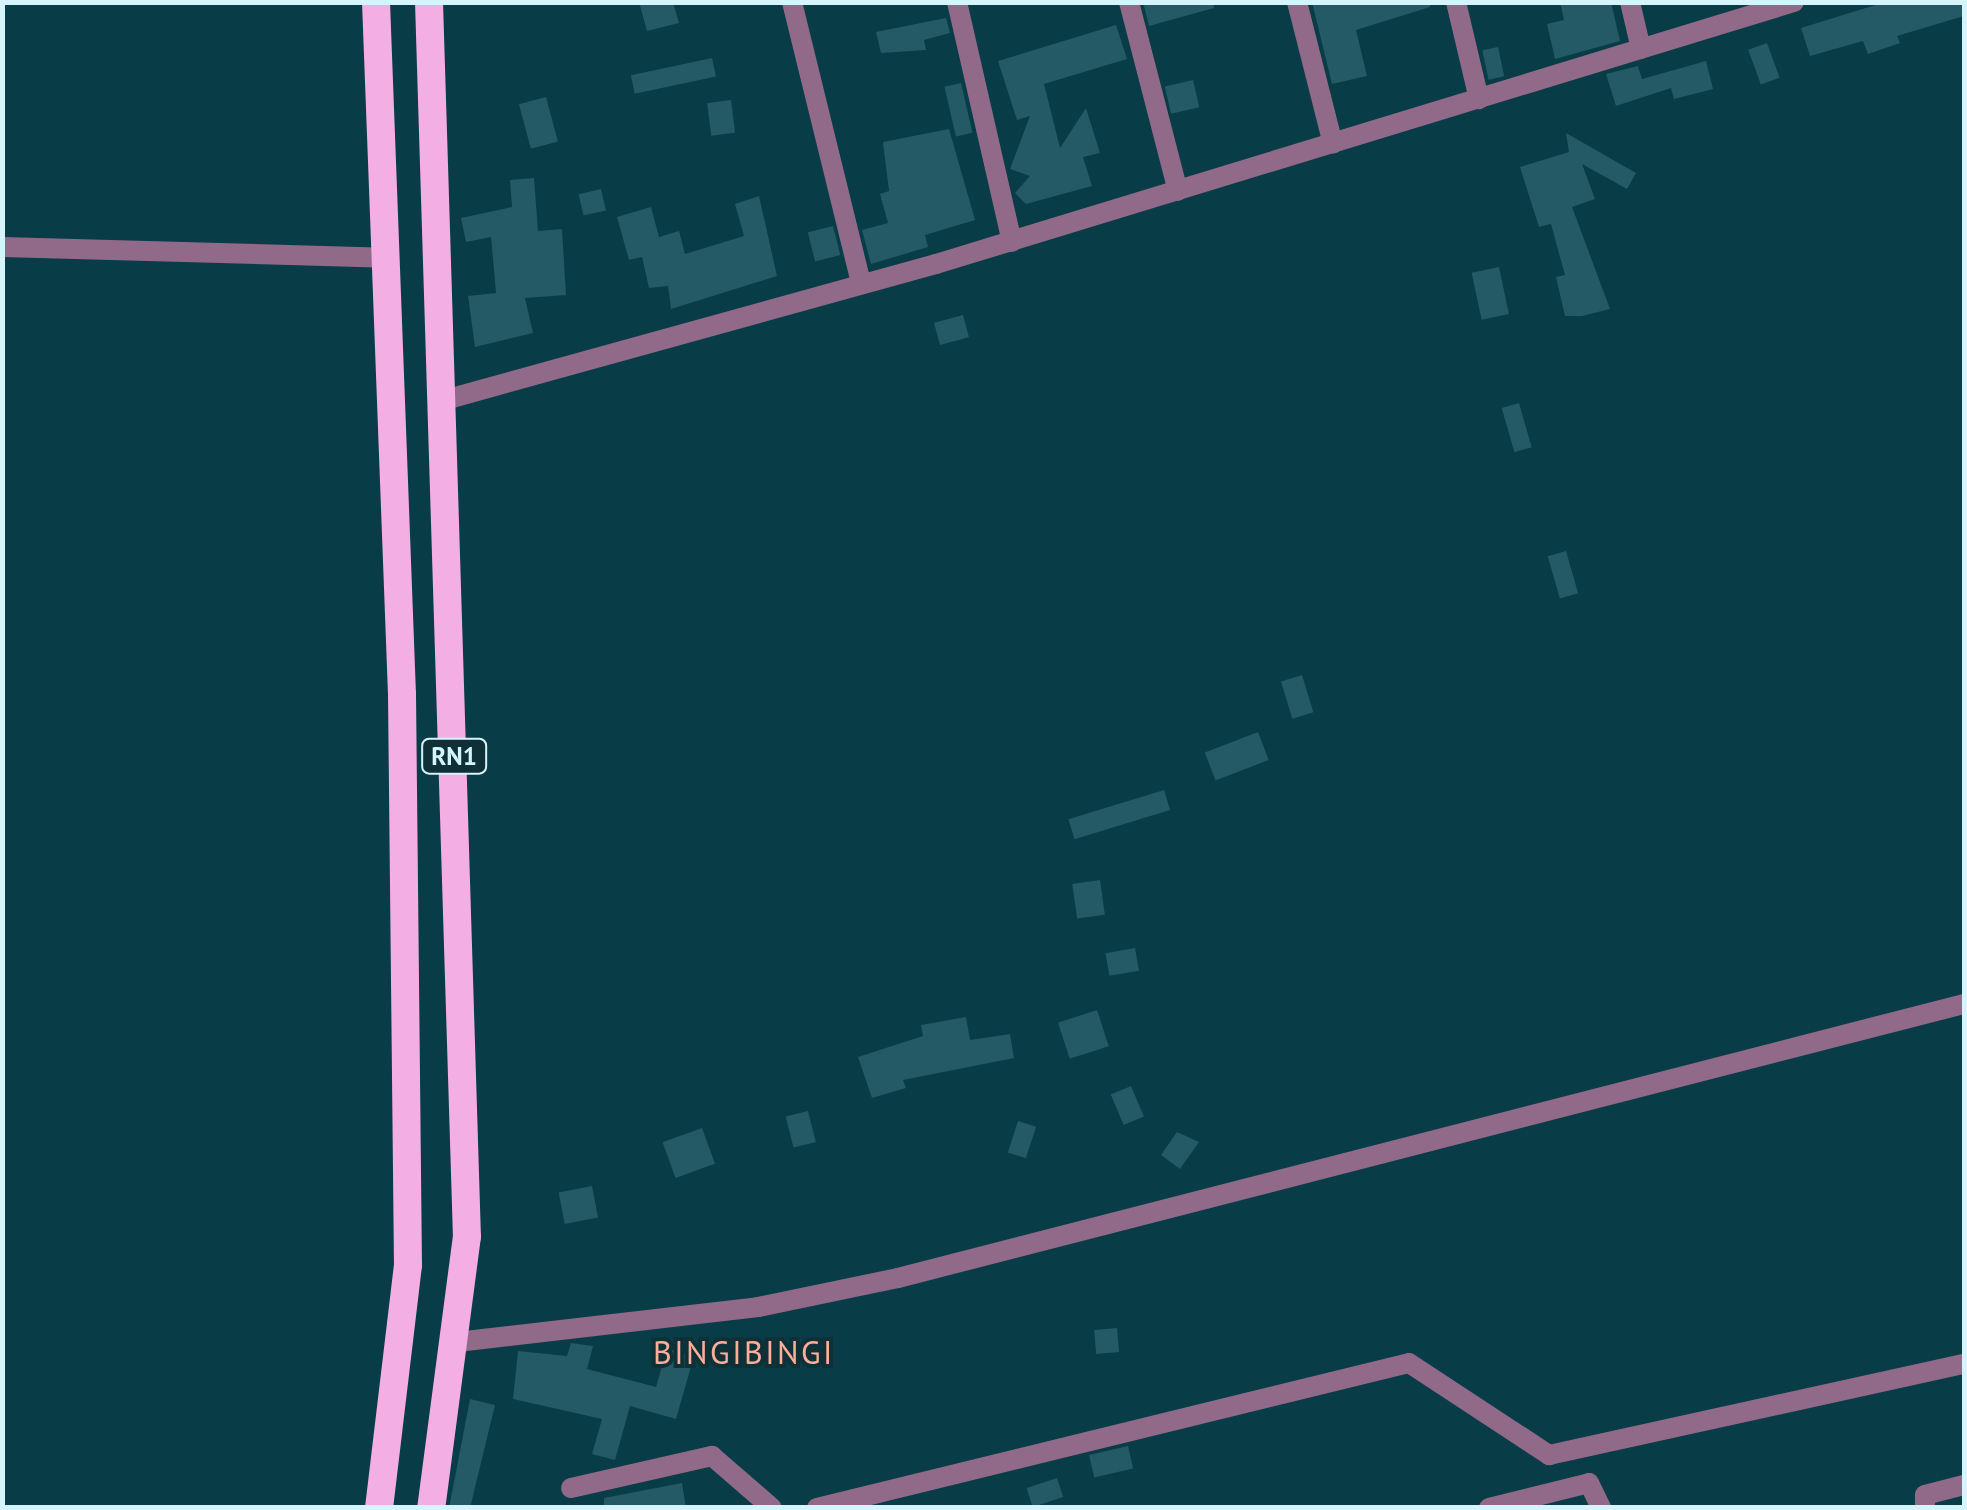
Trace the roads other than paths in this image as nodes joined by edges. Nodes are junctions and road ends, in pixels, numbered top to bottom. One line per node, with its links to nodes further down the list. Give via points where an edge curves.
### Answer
1 (376, 2): 16 (highway, RN1)
2 (428, 2): 18 (highway, RN1)
3 (792, 2): 17 (street)
4 (957, 2): 14 (street)
5 (1130, 2): 13 (street)
6 (1297, 2): 12 (street)
7 (1456, 2): 11 (street)
8 (1630, 2): 10 (street)
9 (1794, 2): 10 (street)
10 (1642, 49): 11 (street)
11 (1479, 100): 12 (street)
12 (1333, 144): 13 (street)
13 (1178, 192): 14 (street)
14 (1012, 242): 17 (street)
15 (2, 247): 16 (street)
16 (385, 258): 24 (highway, RN1, via 402,694 408,1265)
17 (861, 282): 18 (street)
18 (441, 401): 20 (highway, RN1, via 466,1076 467,1277)
19 (1964, 1004): 20 (street, via 898,1278 758,1307)
20 (457, 1342): 25 (highway, RN1)
21 (1964, 1364): 27 (street, via 1549,1455 1409,1364)
22 (1964, 1485): 30 (street, via 1926,1495)
23 (571, 1488): 26 (street, via 712,1456)
24 (378, 1508)
25 (431, 1508)
26 (772, 1508)
27 (817, 1508)
28 (1489, 1508): 29 (street, via 1589,1483)
29 (1600, 1508)
30 (1925, 1508)

